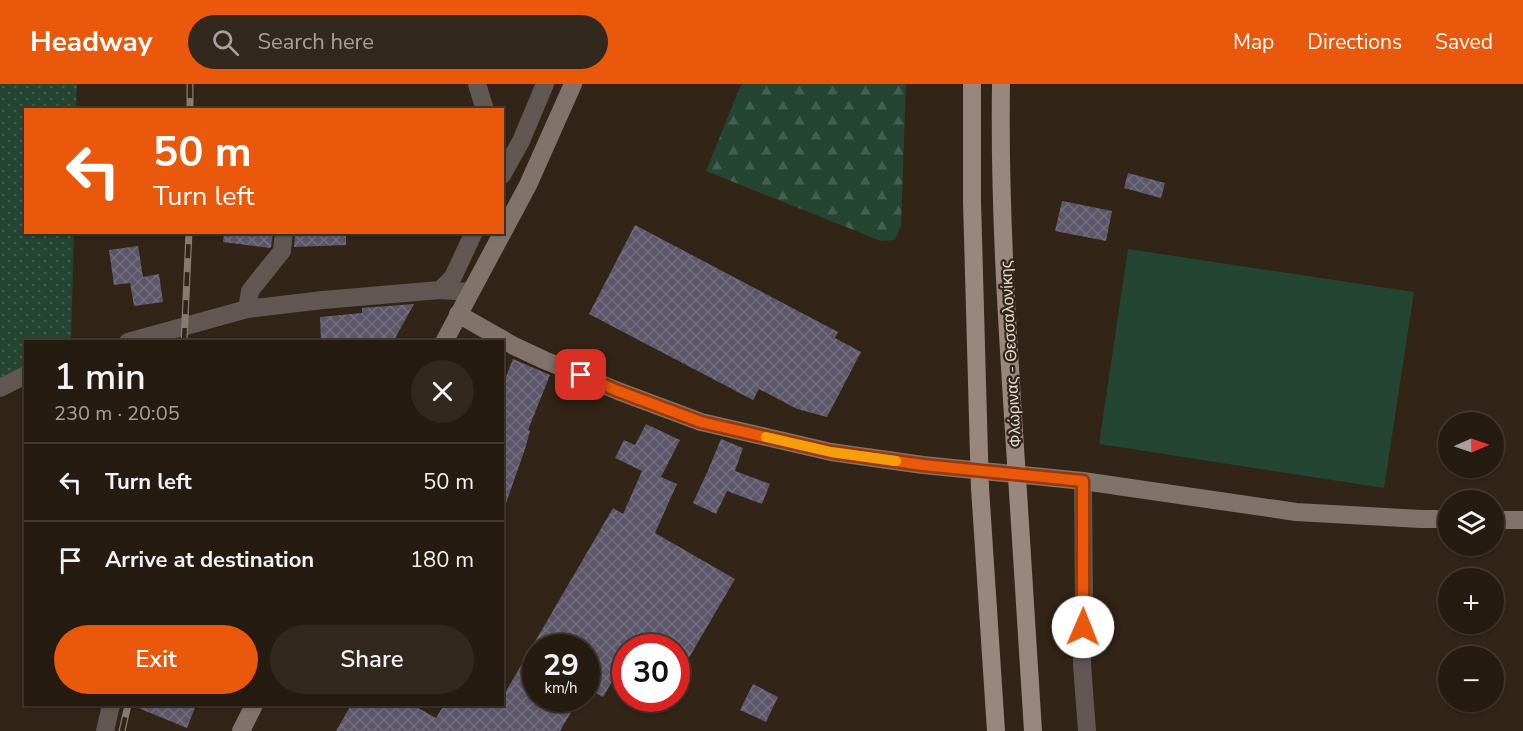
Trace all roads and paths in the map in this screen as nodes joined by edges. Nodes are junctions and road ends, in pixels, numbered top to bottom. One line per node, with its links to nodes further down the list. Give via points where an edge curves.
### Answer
1 (477, 84): 6 (street)
2 (545, 84): 7 (street)
3 (573, 84): 8 (street)
4 (972, 84): 29 (main road, Φλώρινας - Θεσσαλονίκης, bridge, via 980,488)
5 (1001, 84): 30 (main road, Φλώρινας - Θεσσαλονίκης, bridge, via 1004,256)
6 (484, 108)
7 (504, 171)
8 (504, 229)
9 (284, 234): 14 (street, via 282,251 250,291)
10 (473, 234): 12 (street, via 453,277)
11 (501, 234): 13 (street)
12 (440, 290): 13 (street); 14 (street)
13 (470, 292): 15 (street)
14 (247, 309): 16 (street, via 185,325)
15 (459, 314): 18 (street); 21 (street, via 544,360 701,422 831,452)
16 (161, 338): 17 (street)
17 (144, 340)
18 (445, 340)
19 (24, 376): 20 (street)
20 (0, 388)
21 (1083, 481): 22 (street, via 1296,512); 31 (street, via 1082,664)
22 (1438, 519)
23 (1504, 520): 24 (street)
24 (1523, 520)
25 (111, 706): 27 (street)
26 (254, 706): 28 (street)
27 (105, 731)
28 (241, 731)
29 (996, 731)
30 (1033, 731)
31 (1087, 731)

